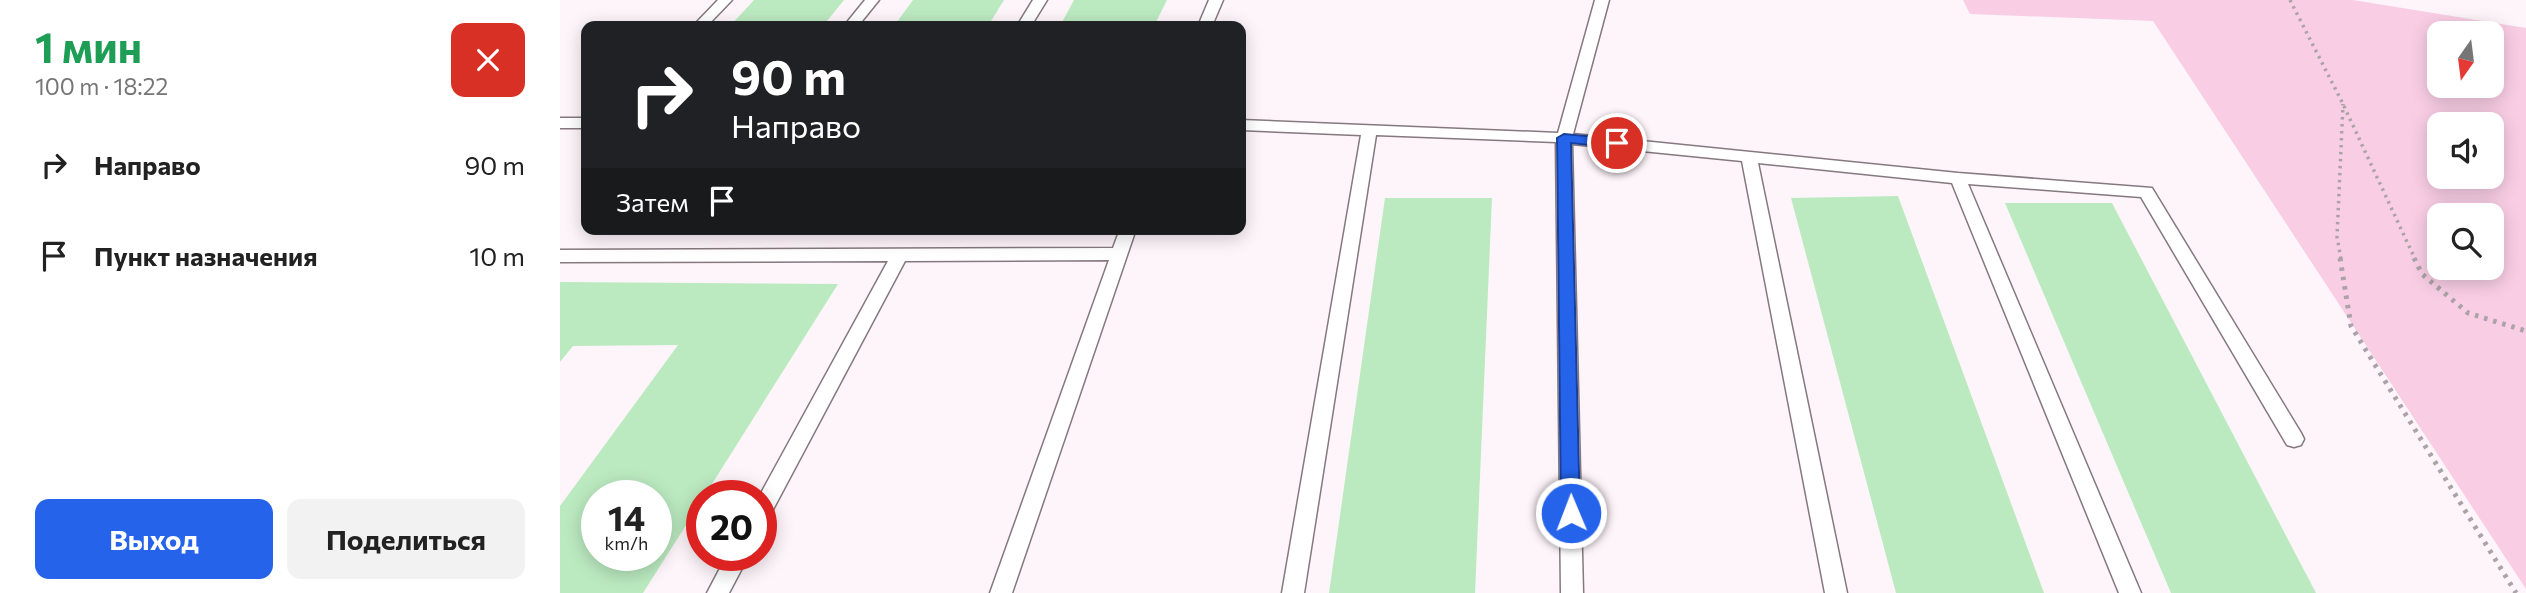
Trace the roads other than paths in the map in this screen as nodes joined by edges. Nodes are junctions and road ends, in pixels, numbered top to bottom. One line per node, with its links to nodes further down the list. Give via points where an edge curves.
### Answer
1 (725, 0): 6 (lane)
2 (872, 0): 7 (lane)
3 (1040, 0): 8 (lane)
4 (1216, 0): 9 (lane)
5 (1602, 0): 14 (lane)
6 (705, 21)
7 (855, 21)
8 (1027, 21)
9 (1207, 21)
10 (560, 123): 11 (lane)
11 (581, 123)
12 (1246, 125): 13 (lane)
13 (1369, 130): 14 (lane); 26 (lane)
14 (1564, 138): 15 (lane); 27 (lane)
15 (1749, 157): 16 (lane); 28 (lane)
16 (1958, 178): 21 (lane, via 2146,192); 29 (lane)
17 (1126, 235): 18 (lane)
18 (1119, 254): 19 (lane); 25 (lane)
19 (900, 255): 20 (lane); 22 (lane)
20 (560, 256)
21 (2294, 439)
22 (777, 483)
23 (730, 571): 24 (lane)
24 (718, 593)
25 (1002, 593)
26 (1293, 593)
27 (1572, 593)
28 (1836, 593)
29 (2130, 593)

